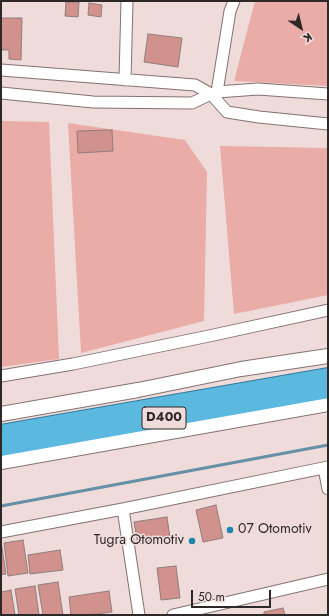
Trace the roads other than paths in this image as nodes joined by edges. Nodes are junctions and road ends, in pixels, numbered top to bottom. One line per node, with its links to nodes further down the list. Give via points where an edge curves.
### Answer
1 (127, 1): 4 (street)
2 (234, 1): 6 (street)
3 (1, 70): 4 (street)
4 (125, 80): 6 (street, via 195,86)
5 (1, 93): 6 (street, via 94,102 177,103 192,103)
6 (214, 93): 7 (street, via 258,89); 8 (street, via 227,112)
7 (328, 94)
8 (328, 124)
9 (328, 310): 11 (street, via 202,338)
10 (328, 356): 15 (street)
11 (1, 376)
12 (328, 377): 16 (highway, D400)
13 (328, 390): 17 (highway, D400)
14 (328, 404): 18 (street)
15 (1, 414)
16 (1, 434)
17 (1, 447)
18 (1, 462)
19 (326, 468): 20 (street); 21 (street)
20 (328, 489)
21 (123, 509): 22 (street); 24 (street)
22 (1, 532)
23 (328, 579): 25 (street)
24 (139, 615)
25 (173, 615)

